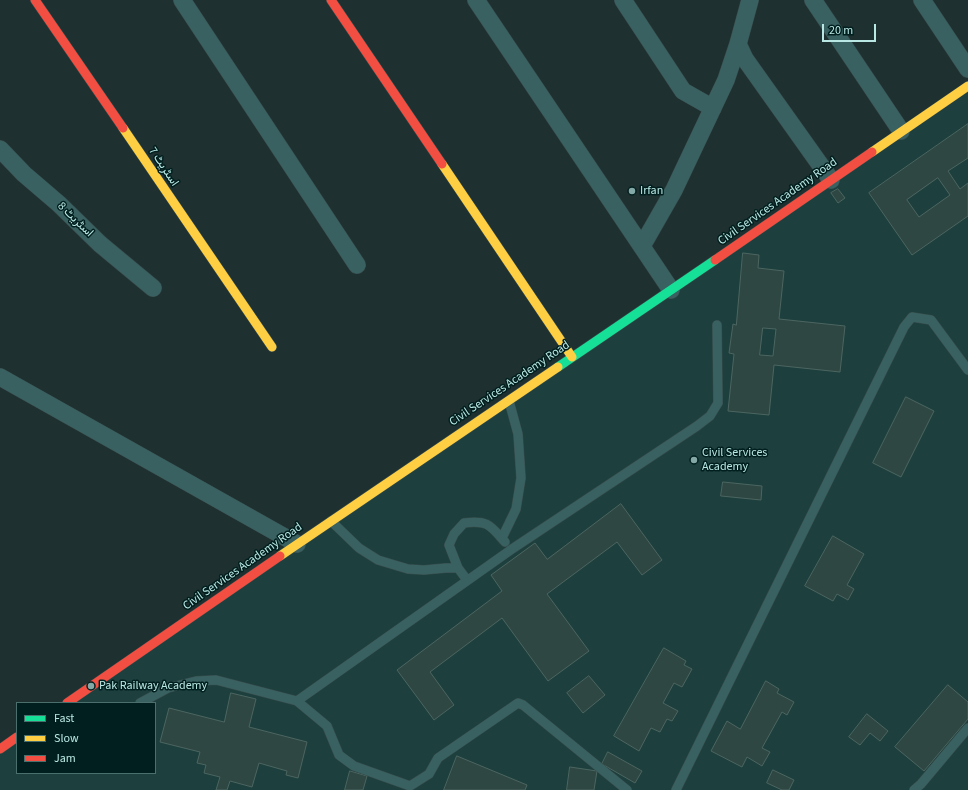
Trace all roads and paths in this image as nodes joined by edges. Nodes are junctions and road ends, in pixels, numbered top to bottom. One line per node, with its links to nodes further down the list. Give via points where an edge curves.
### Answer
1 (35, 0): 21 (street, اسٹریٹ 7)
2 (182, 0): 17 (street)
3 (331, 0): 22 (street)
4 (476, 0): 16 (street)
5 (623, 0): 12 (street, via 683,91)
6 (750, 0): 9 (street)
7 (813, 0): 13 (street)
8 (922, 0): 10 (street)
9 (738, 44): 12 (street); 15 (street, via 745,59)
10 (968, 69)
11 (968, 86): 13 (street, Civil Services Academy Road)
12 (713, 108): 16 (street, via 674,190)
13 (901, 131): 15 (street, Civil Services Academy Road)
14 (0, 149): 18 (street, اسٹریٹ 8, via 100,244)
15 (832, 180): 19 (street, Civil Services Academy Road)
16 (642, 246): 19 (street)
17 (357, 265)
18 (153, 288)
19 (671, 290): 22 (street, Civil Services Academy Road)
20 (716, 325): 29 (lane, via 718,403 710,416)
21 (272, 347)
22 (572, 357): 25 (street, Civil Services Academy Road)
23 (968, 370): 40 (lane, via 931,320 912,317 904,327)
24 (0, 377): 28 (street)
25 (508, 400): 26 (street, Civil Services Academy Road); 27 (lane, via 518,434 521,478 516,509)
26 (331, 521): 28 (street, Civil Services Academy Road); 30 (lane, via 359,548 378,560 408,569)
27 (502, 538): 29 (lane); 30 (lane, via 491,526 479,521 464,523 454,534 449,545)
28 (297, 544): 33 (street, Civil Services Academy Road)
29 (512, 549): 31 (lane)
30 (458, 568): 31 (lane)
31 (467, 580): 32 (lane)
32 (296, 700): 34 (lane, via 216,680 196,681 168,688); 39 (lane, via 327,726 339,755 354,766 410,786 429,774 438,758 518,704 523,705)
33 (68, 702)
34 (142, 702)
35 (968, 728): 38 (lane)
36 (16, 738): 37 (street)
37 (0, 749)
38 (917, 787): 41 (lane)
39 (627, 790)
40 (676, 790)
41 (929, 790)

